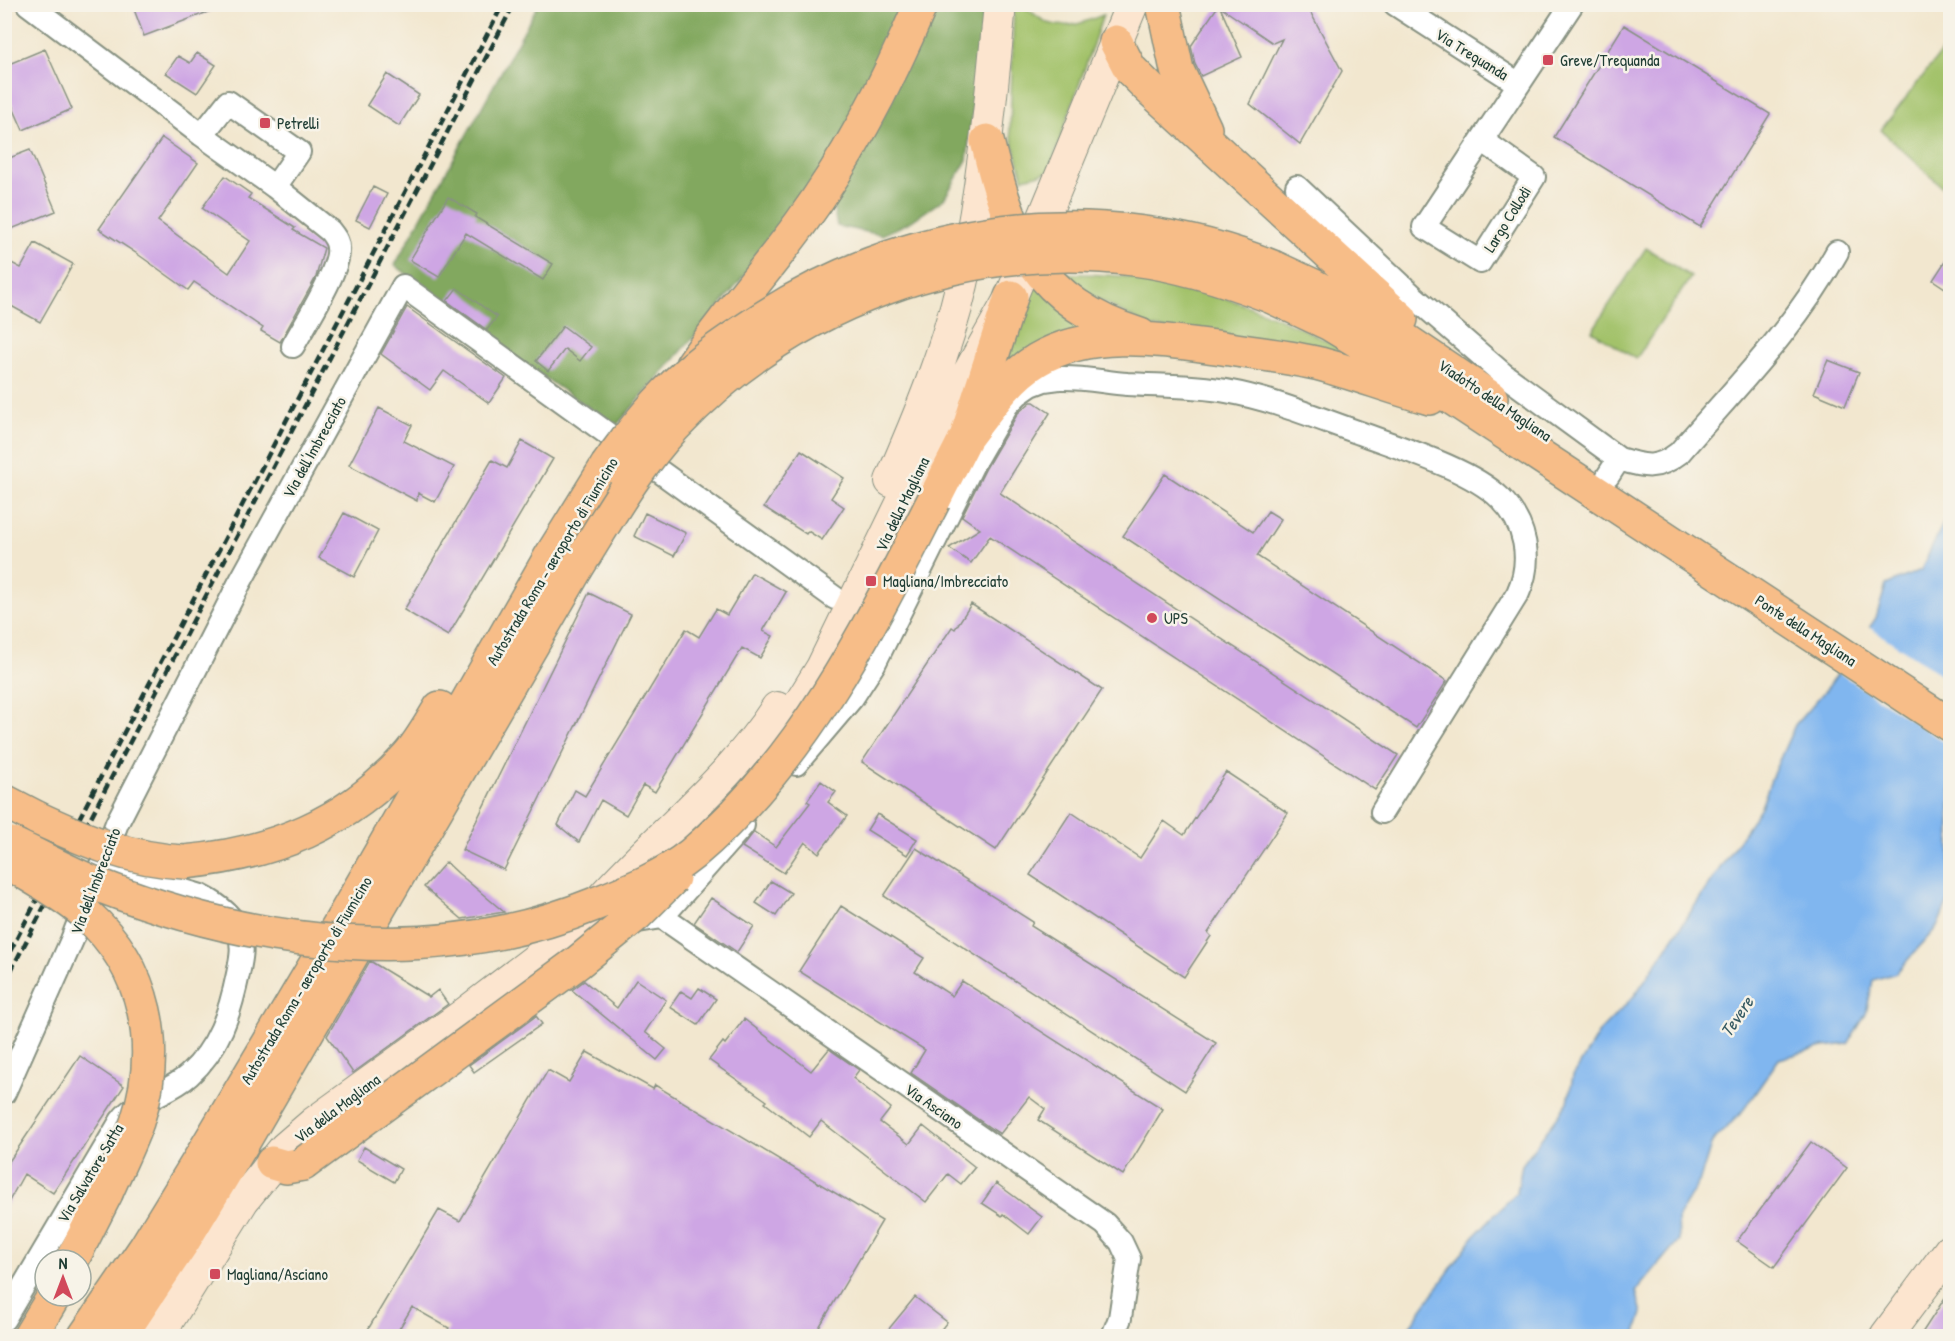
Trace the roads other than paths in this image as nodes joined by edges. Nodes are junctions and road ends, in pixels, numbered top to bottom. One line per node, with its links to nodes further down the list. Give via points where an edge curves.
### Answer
1 (28, 4): 10 (street)
2 (999, 4): 12 (main road, Via della Magliana)
3 (1132, 4): 8 (main road, Via della Magliana)
4 (1163, 4): 13 (highway, via 1177,70)
5 (1395, 4): 9 (street, Via Trequanda)
6 (1572, 4): 9 (street, Largo Collodi)
7 (919, 10): 23 (highway, bridge, via 877,101 835,174)
8 (1116, 42): 13 (highway, via 1135,74); 17 (main road, Via della Magliana)
9 (1519, 84): 11 (street, Largo Collodi)
10 (202, 135): 15 (street); 15 (street, via 228,102 299,152)
11 (1482, 140): 11 (street, Largo Collodi, via 1424,227 1480,262 1534,177)
12 (987, 141): 17 (highway, via 1000,191); 29 (main road, Via della Magliana, via 969,250 945,343 916,424)
13 (1212, 145): 24 (highway)
14 (1297, 186): 26 (street, via 1414,297)
15 (275, 187): 22 (street, via 330,231 339,250 331,274)
16 (1837, 252): 26 (street, via 1781,337 1679,453 1651,466)
17 (1028, 257): 19 (main road, Via della Magliana); 21 (highway, via 1053,286 1081,308 1124,329)
18 (1272, 282): 20 (highway, Autostrada Roma - aeroporto di Fiumicino); 23 (highway, Autostrada Roma - aeroporto di Fiumicino, bridge, via 1236,254 1108,228 1033,228 967,236 886,258 815,287 766,316); 40 (highway, Autostrada Roma - aeroporto di Fiumicino, bridge, via 1217,277 1134,259 1064,255 1013,258 954,267 893,284 833,309 777,340 717,386 687,415 627,488)
19 (1011, 297): 25 (highway); 30 (main road, Via della Magliana, via 908,491)
20 (1309, 298): 24 (highway, Viadotto della Magliana, via 1371,317)
21 (1171, 342): 24 (highway, via 1306,361); 25 (highway, via 1103,340 1046,355 1012,381)
22 (292, 346)
23 (688, 372): 28 (highway, Autostrada Roma - aeroporto di Fiumicino, bridge, via 618,450)
24 (1468, 395): 26 (highway, Viadotto della Magliana); 27 (highway, Viadotto della Magliana)
25 (966, 437): 37 (highway, bridge, via 898,572 802,735 757,791)
26 (1614, 467): 27 (highway, Viadotto della Magliana)
27 (1667, 527): 32 (highway, Ponte della Magliana); 33 (highway, Ponte della Magliana)
28 (551, 556): 34 (highway, bridge, via 499,617 408,756 363,797 310,831 240,855 168,861 107,849); 40 (highway, Autostrada Roma - aeroporto di Fiumicino)
29 (835, 598): 38 (street, Via dell'Imbrecciato, via 403,286 234,594 117,823); 41 (main road, Via della Magliana, via 791,685 749,747)
30 (822, 669): 31 (street); 41 (main road, Via della Magliana, via 774,745 712,816 632,887)
31 (859, 688): 35 (street, via 974,462 1007,405 1018,394 1044,380 1065,378 1242,394 1360,433 1467,476 1500,498 1522,532 1527,560 1518,593); 39 (street)
32 (1950, 702)
33 (1950, 725)
34 (4, 801)
35 (1382, 812)
36 (7, 848): 37 (highway, bridge, via 97,885 184,914 285,935 382,944 479,938 540,924 628,890 677,865); 44 (highway, bridge, via 96,924 121,956 143,1003 149,1044 144,1096 106,1194)
37 (695, 851): 43 (highway, bridge, via 651,901 538,993)
38 (102, 866): 42 (street, Via dell'Imbrecciato); 47 (street, Via Salvatore Satta, via 201,896 222,909 241,939 242,956 233,998 219,1036 199,1064 182,1081 132,1108 120,1121)
39 (663, 917): 41 (street, Via della Magliana); 52 (street, Via Asciano, via 1105,1224 1121,1242 1129,1259 1120,1318)
40 (356, 921): 49 (highway, Autostrada Roma - aeroporto di Fiumicino); 50 (highway, Autostrada Roma - aeroporto di Fiumicino, via 242,1144)
41 (571, 932): 43 (main road, Via della Magliana, via 295,1138)
42 (4, 1093)
43 (287, 1163): 51 (main road, Via della Magliana, via 243,1200)
44 (78, 1248)
45 (1950, 1250): 53 (main road)
46 (47, 1308): 48 (highway)
47 (4, 1319)
48 (30, 1336)
49 (85, 1336)
50 (120, 1336)
51 (158, 1336)
52 (1113, 1336)
53 (1886, 1336)

